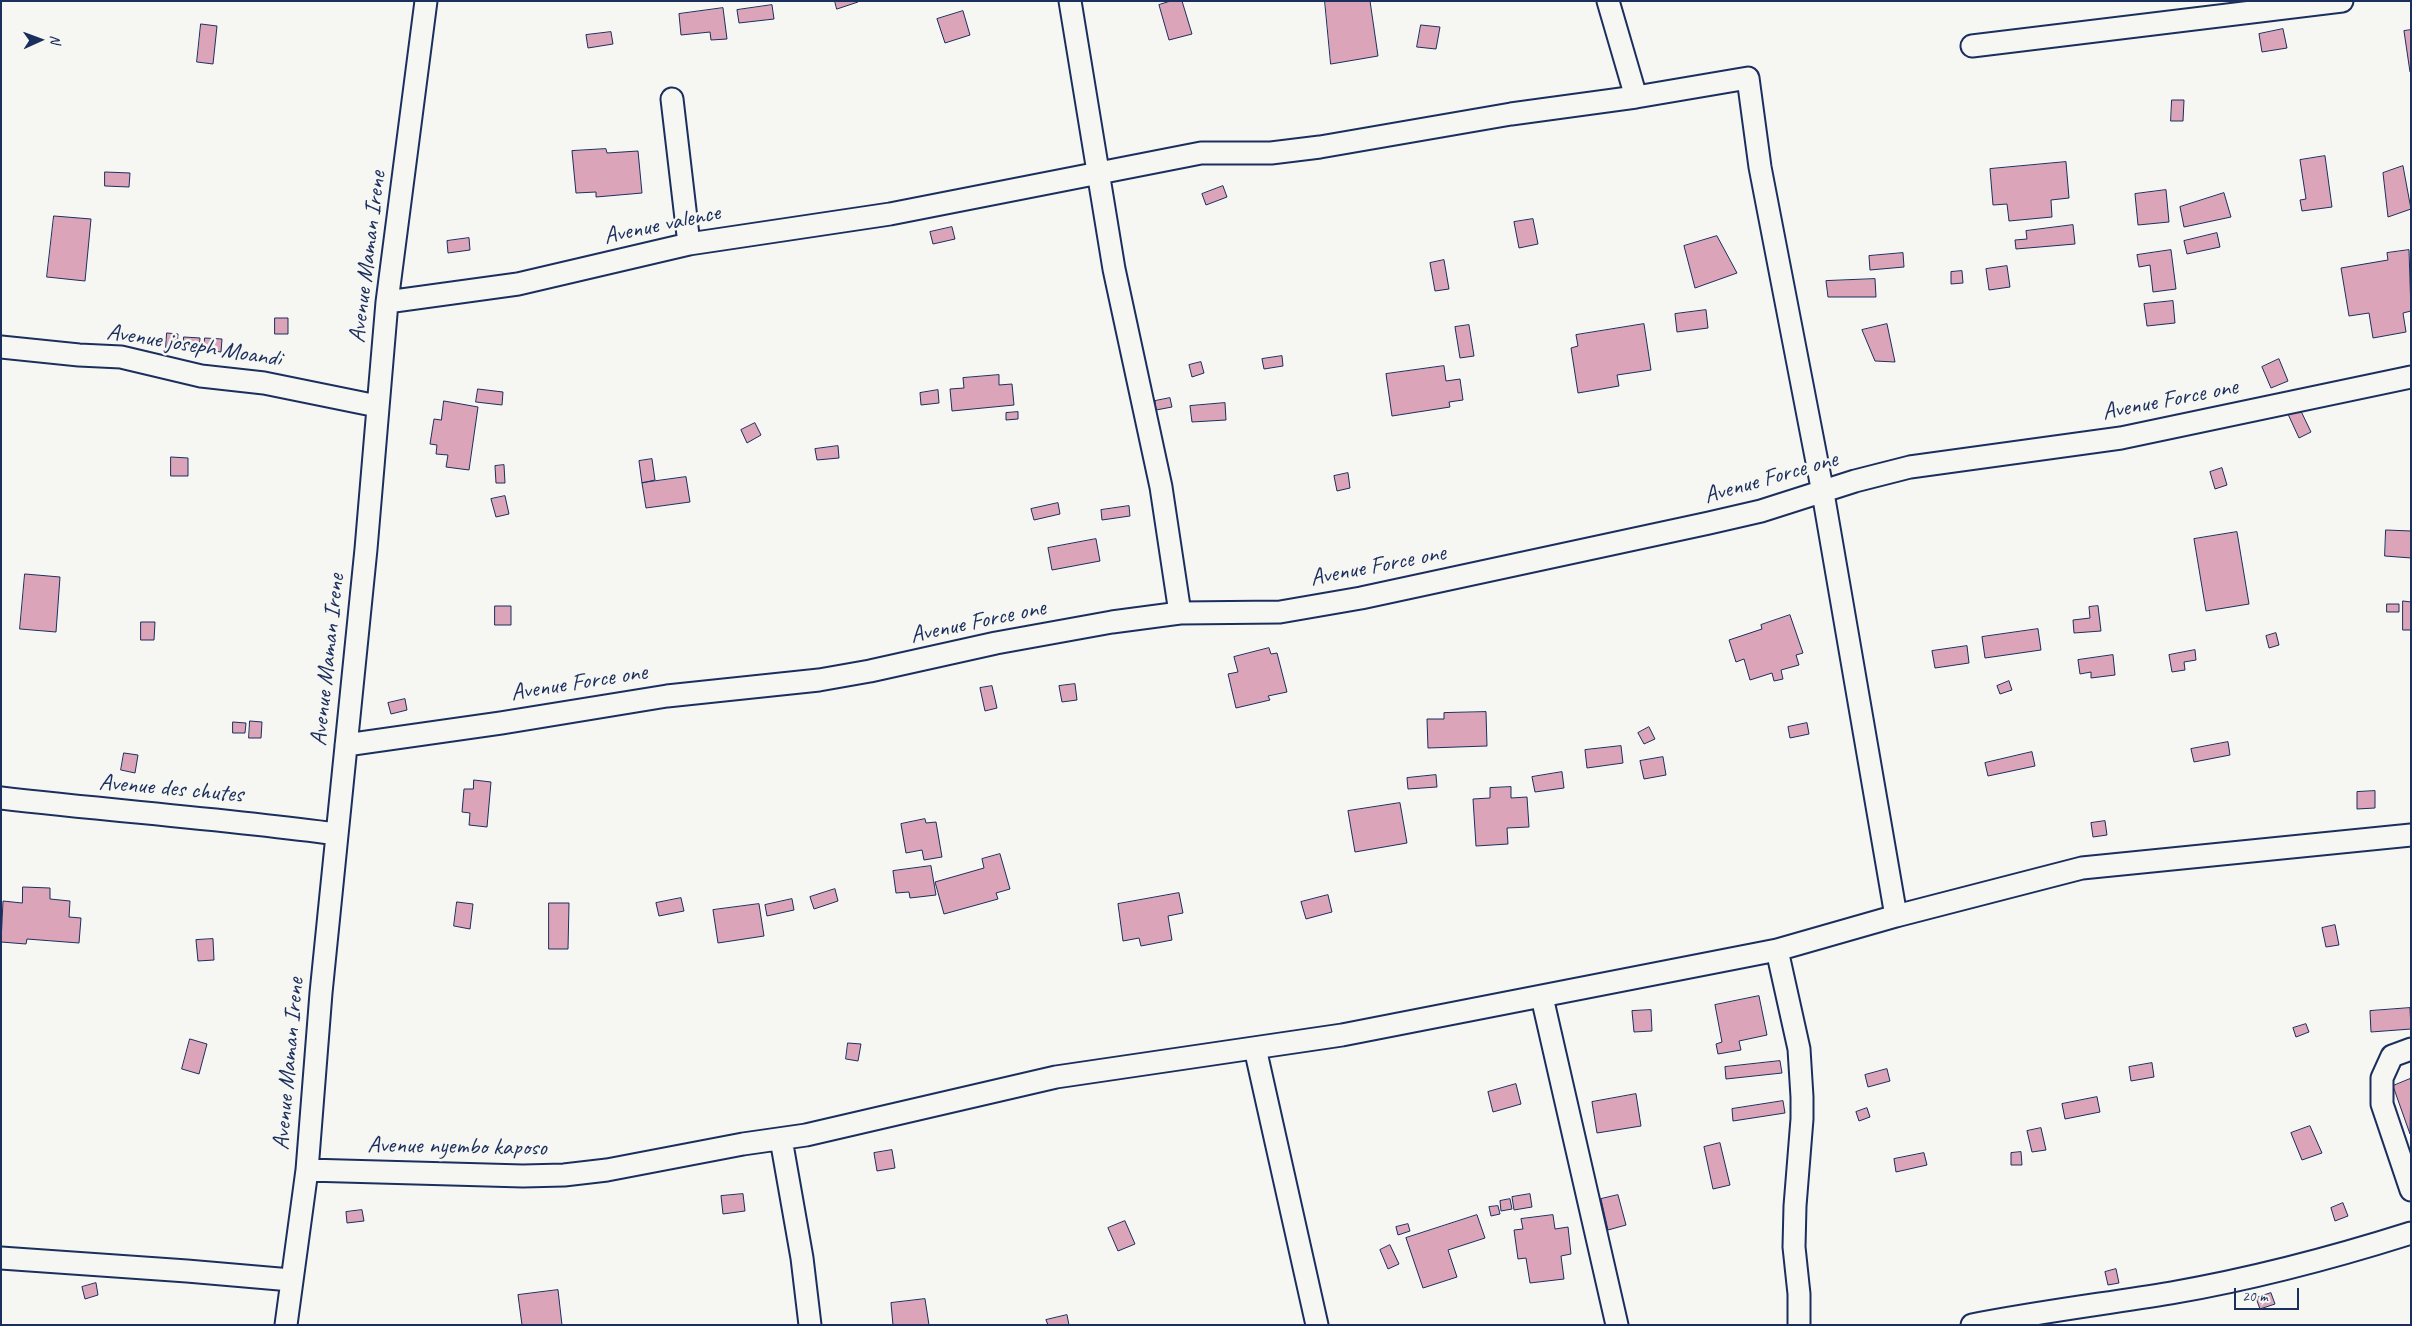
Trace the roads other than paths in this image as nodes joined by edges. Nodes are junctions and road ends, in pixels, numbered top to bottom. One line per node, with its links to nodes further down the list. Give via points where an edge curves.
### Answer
1 (426, 1): 10 (street, Avenue Maman Irene)
2 (1070, 1): 8 (street)
3 (1608, 1): 6 (street)
4 (2342, 1): 5 (street)
5 (1972, 46)
6 (1636, 97): 8 (street, Avenue valence, via 1546,108 1320,147 1271,153 1201,153); 14 (street, Avenue valence, via 1748,78 1760,167)
7 (672, 99): 9 (street)
8 (1098, 174): 9 (street, Avenue valence, via 890,214); 15 (street, via 1120,297 1161,487)
9 (690, 244): 10 (street, Avenue valence, via 518,284)
10 (387, 302): 13 (street, Avenue Maman Irene)
11 (1, 347): 13 (street, Avenue joseph Moandi, via 121,357 201,376 264,384)
12 (2411, 377): 14 (street, Avenue Force one, via 2120,438 1910,467)
13 (377, 406): 16 (street, Avenue Maman Irene)
14 (1823, 493): 15 (street, Avenue Force one, via 1709,523 1361,598 1280,612); 20 (street)
15 (1180, 613): 16 (street, Avenue Force one, via 996,643 820,680 667,696)
16 (346, 746): 18 (street, Avenue Maman Irene)
17 (1, 798): 18 (street, Avenue des chutes)
18 (336, 834): 26 (street, Avenue Maman Irene)
19 (2411, 835): 20 (street, Avenue nyembo kaposo, via 2082,868)
20 (1896, 916): 21 (street, Avenue nyembo kaposo)
21 (1777, 950): 22 (street, Avenue nyembo kaposo); 35 (street, via 1799,1049 1802,1119 1794,1206)
22 (1542, 998): 23 (street, Avenue nyembo kaposo); 34 (street)
23 (1256, 1048): 25 (street, Avenue nyembo kaposo, via 1056,1077 921,1110); 33 (street)
24 (2411, 1050): 27 (street, via 2392,1056 2382,1078 2382,1104)
25 (781, 1139): 26 (street, Avenue nyembo kaposo, via 564,1175); 32 (street)
26 (307, 1170): 30 (street, Avenue Maman Irene)
27 (2411, 1190)
28 (2411, 1233): 36 (street, via 2252,1277)
29 (1, 1258): 30 (street)
30 (291, 1280): 31 (street, Avenue Maman Irene)
31 (286, 1325)
32 (810, 1325)
33 (1317, 1325)
34 (1617, 1325)
35 (1799, 1325)
36 (1972, 1325)

